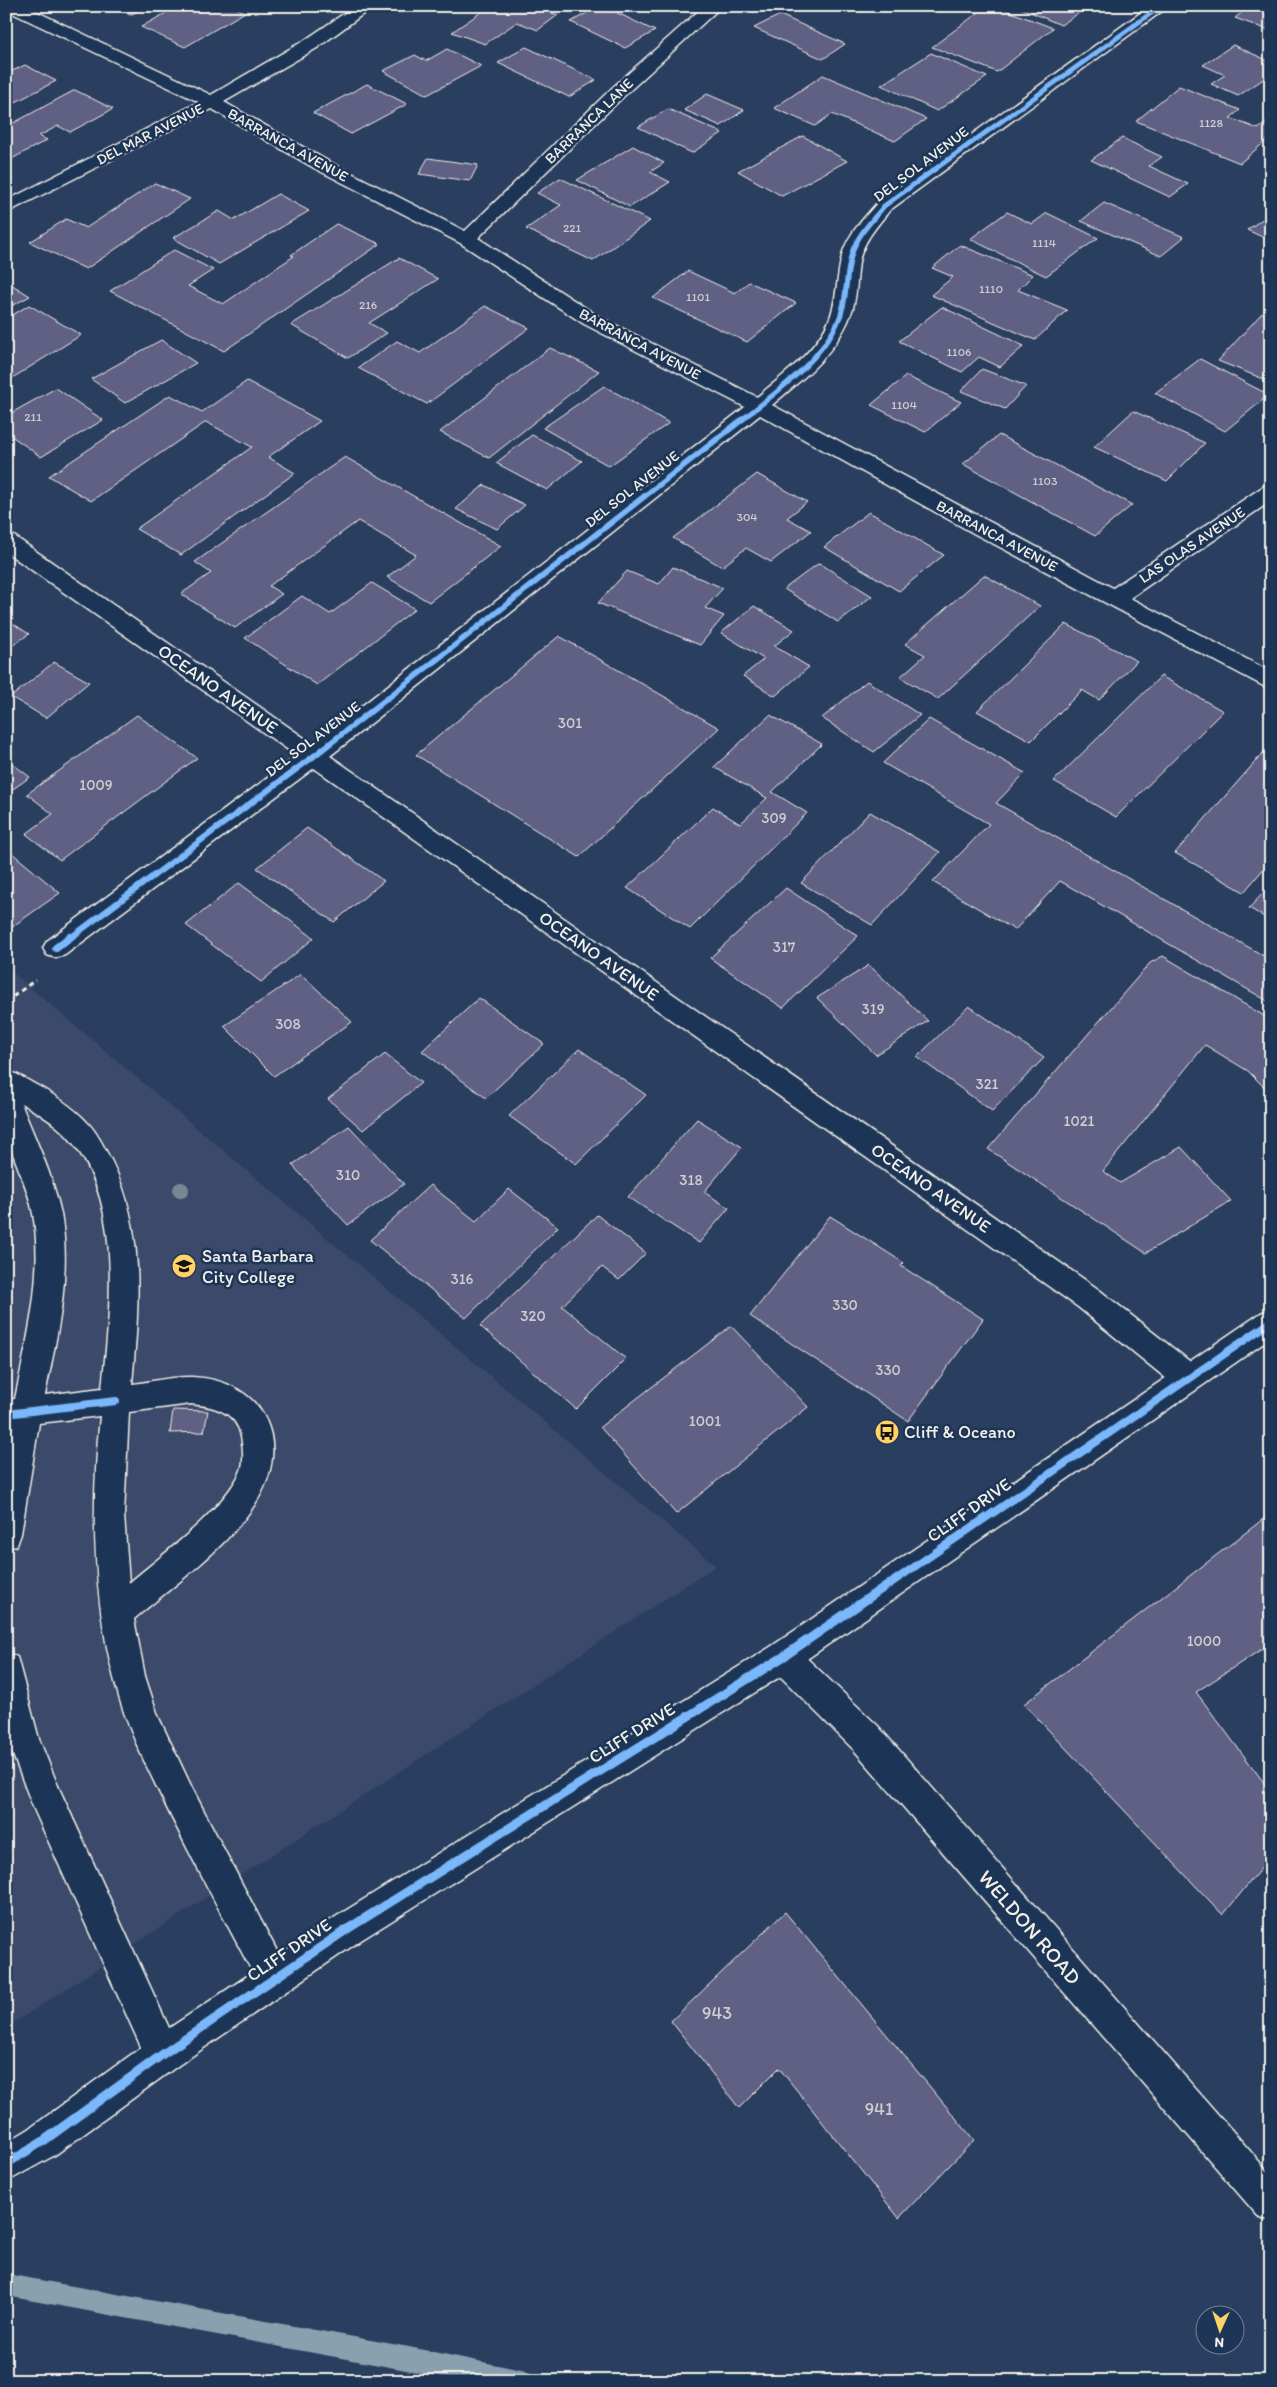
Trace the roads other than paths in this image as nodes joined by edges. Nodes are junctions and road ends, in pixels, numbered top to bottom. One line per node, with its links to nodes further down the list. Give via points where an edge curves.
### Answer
1 (11, 6): 5 (street, BARRANCA AVENUE)
2 (366, 6): 5 (street, DEL MAR AVENUE, via 311,44)
3 (714, 6): 7 (street, BARRANCA LANE, via 618,92)
4 (1161, 6): 8 (street, DEL SOL AVENUE, via 884,206 861,234 851,254 843,309 826,342 809,363)
5 (212, 102): 6 (street, DEL MAR AVENUE); 7 (street, BARRANCA AVENUE, via 320,164)
6 (6, 208)
7 (467, 240): 8 (street, BARRANCA AVENUE, via 592,320)
8 (759, 406): 11 (street, BARRANCA AVENUE); 13 (street, DEL SOL AVENUE)
9 (1271, 491): 11 (street, LAS OLAS AVENUE)
10 (6, 541): 13 (street, OCEANO AVENUE)
11 (1114, 598): 12 (street, BARRANCA AVENUE)
12 (1271, 682)
13 (314, 756): 14 (street, DEL SOL AVENUE); 18 (street, OCEANO AVENUE, via 1088,1298)
14 (56, 948)
15 (6, 1081): 19 (street, via 55,1110 85,1138 104,1172 124,1246)
16 (6, 1099): 20 (street, via 40,1189 50,1239 46,1313)
17 (1271, 1322): 18 (street, CLIFF DRIVE)
18 (1188, 1378): 23 (street, CLIFF DRIVE)
19 (116, 1401): 20 (street); 22 (street, via 109,1517); 22 (street, via 191,1390 218,1393 240,1405 252,1421 257,1435 258,1456 246,1493 189,1552)
20 (16, 1413): 21 (street)
21 (6, 1534)
22 (117, 1613): 25 (street, via 129,1680 156,1749)
23 (783, 1657): 25 (street, CLIFF DRIVE); 28 (street, WELDON ROAD, via 866,1738)
24 (6, 1668): 26 (street, via 23,1739 44,1795)
25 (274, 1978): 26 (street, CLIFF DRIVE)
26 (163, 2054): 27 (street, CLIFF DRIVE, via 42,2142)
27 (6, 2164)
28 (1271, 2203)

